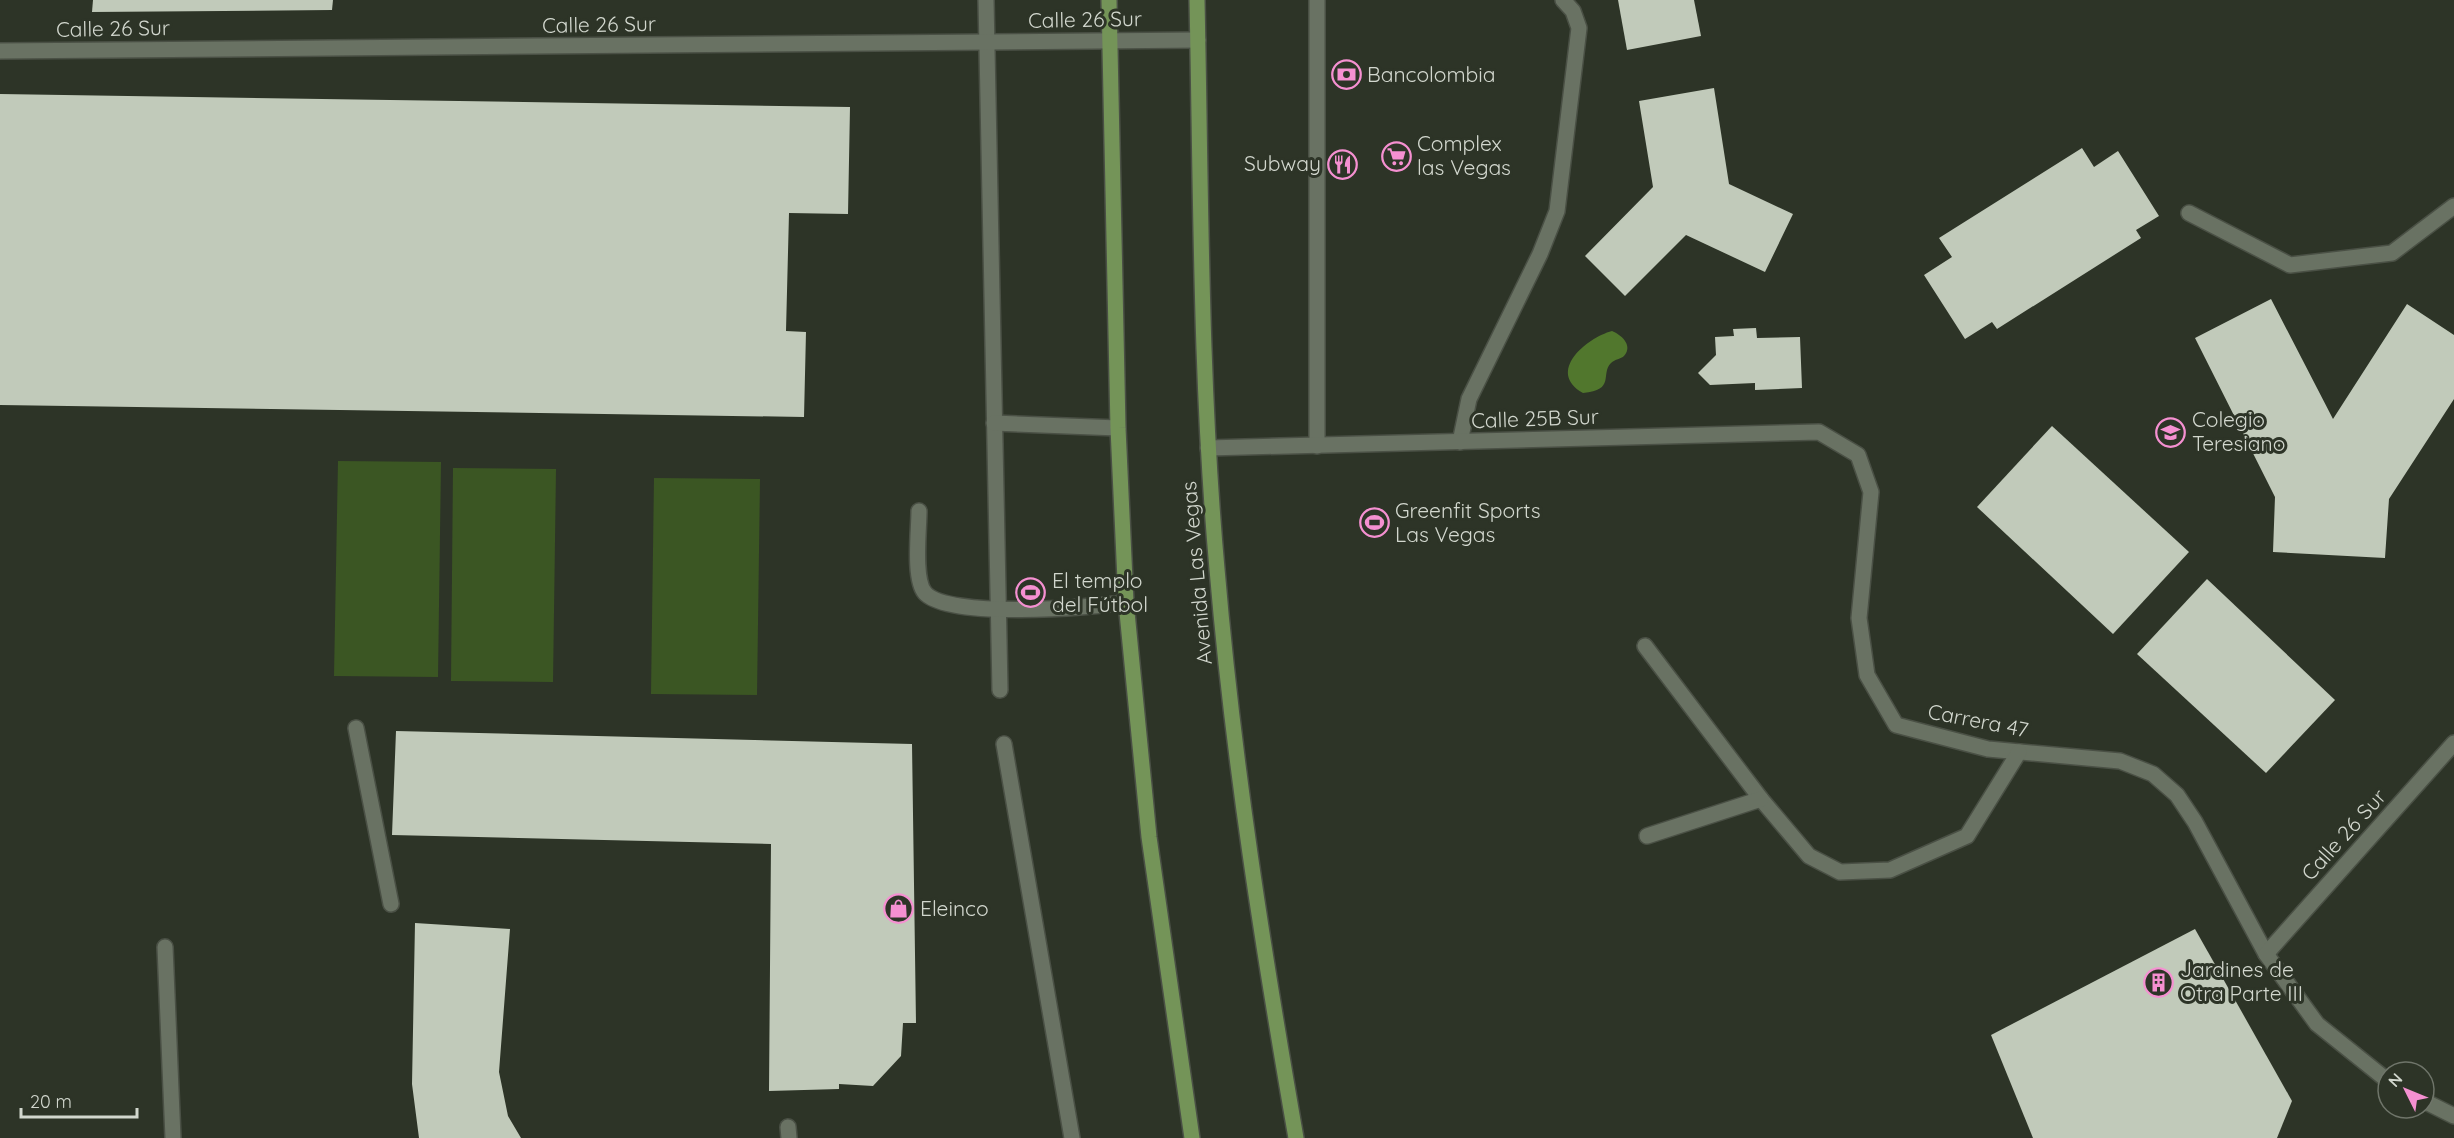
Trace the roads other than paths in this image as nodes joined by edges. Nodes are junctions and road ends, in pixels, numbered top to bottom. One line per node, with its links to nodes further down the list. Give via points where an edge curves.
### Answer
1 (986, 0): 8 (street)
2 (1109, 0): 7 (main road)
3 (1197, 0): 6 (main road, Avenida Las Vegas)
4 (1317, 0): 15 (street)
5 (1563, 0): 14 (street, via 1573,11 1579,28 1557,211 1469,399)
6 (1198, 40): 7 (street, Calle 26 Sur); 16 (main road, Avenida Las Vegas)
7 (1110, 41): 8 (street, Calle 26 Sur); 13 (main road)
8 (987, 42): 9 (street, Calle 26 Sur); 12 (street)
9 (0, 51)
10 (2454, 206): 11 (street, via 2392,253 2290,265)
11 (2189, 213)
12 (994, 423): 13 (street); 20 (street)
13 (1118, 428): 19 (main road)
14 (1460, 442): 15 (street, Calle 25B Sur); 17 (street, Calle 25B Sur, via 1819,432)
15 (1317, 446): 16 (street, Calle 25B Sur)
16 (1208, 448): 38 (main road, Avenida Las Vegas, via 1231,718)
17 (1858, 455): 26 (street, Carrera 47, via 1871,492 1859,618 1867,675 1896,725 1988,749)
18 (919, 511): 20 (street, via 919,578 926,594 946,604)
19 (1126, 602): 20 (street, via 1100,607); 37 (main road, via 1149,837)
20 (999, 610): 22 (street)
21 (1645, 646): 27 (street)
22 (1000, 690)
23 (356, 728): 29 (street)
24 (2454, 743): 31 (street, Calle 26 Sur)
25 (1004, 744): 36 (street)
26 (2019, 752): 27 (street, via 1967,836 1890,870 1840,872 1809,856); 31 (street, Carrera 47, via 2120,761 2153,774 2176,795 2195,822)
27 (1761, 799): 28 (street)
28 (1647, 836)
29 (391, 904)
30 (165, 948): 35 (street)
31 (2266, 954): 32 (street, Carrera 47, via 2317,1024)
32 (2376, 1071)
33 (2436, 1107): 34 (street)
34 (2454, 1116)
35 (173, 1138)
36 (1072, 1138)
37 (1192, 1138)
38 (1296, 1138)

